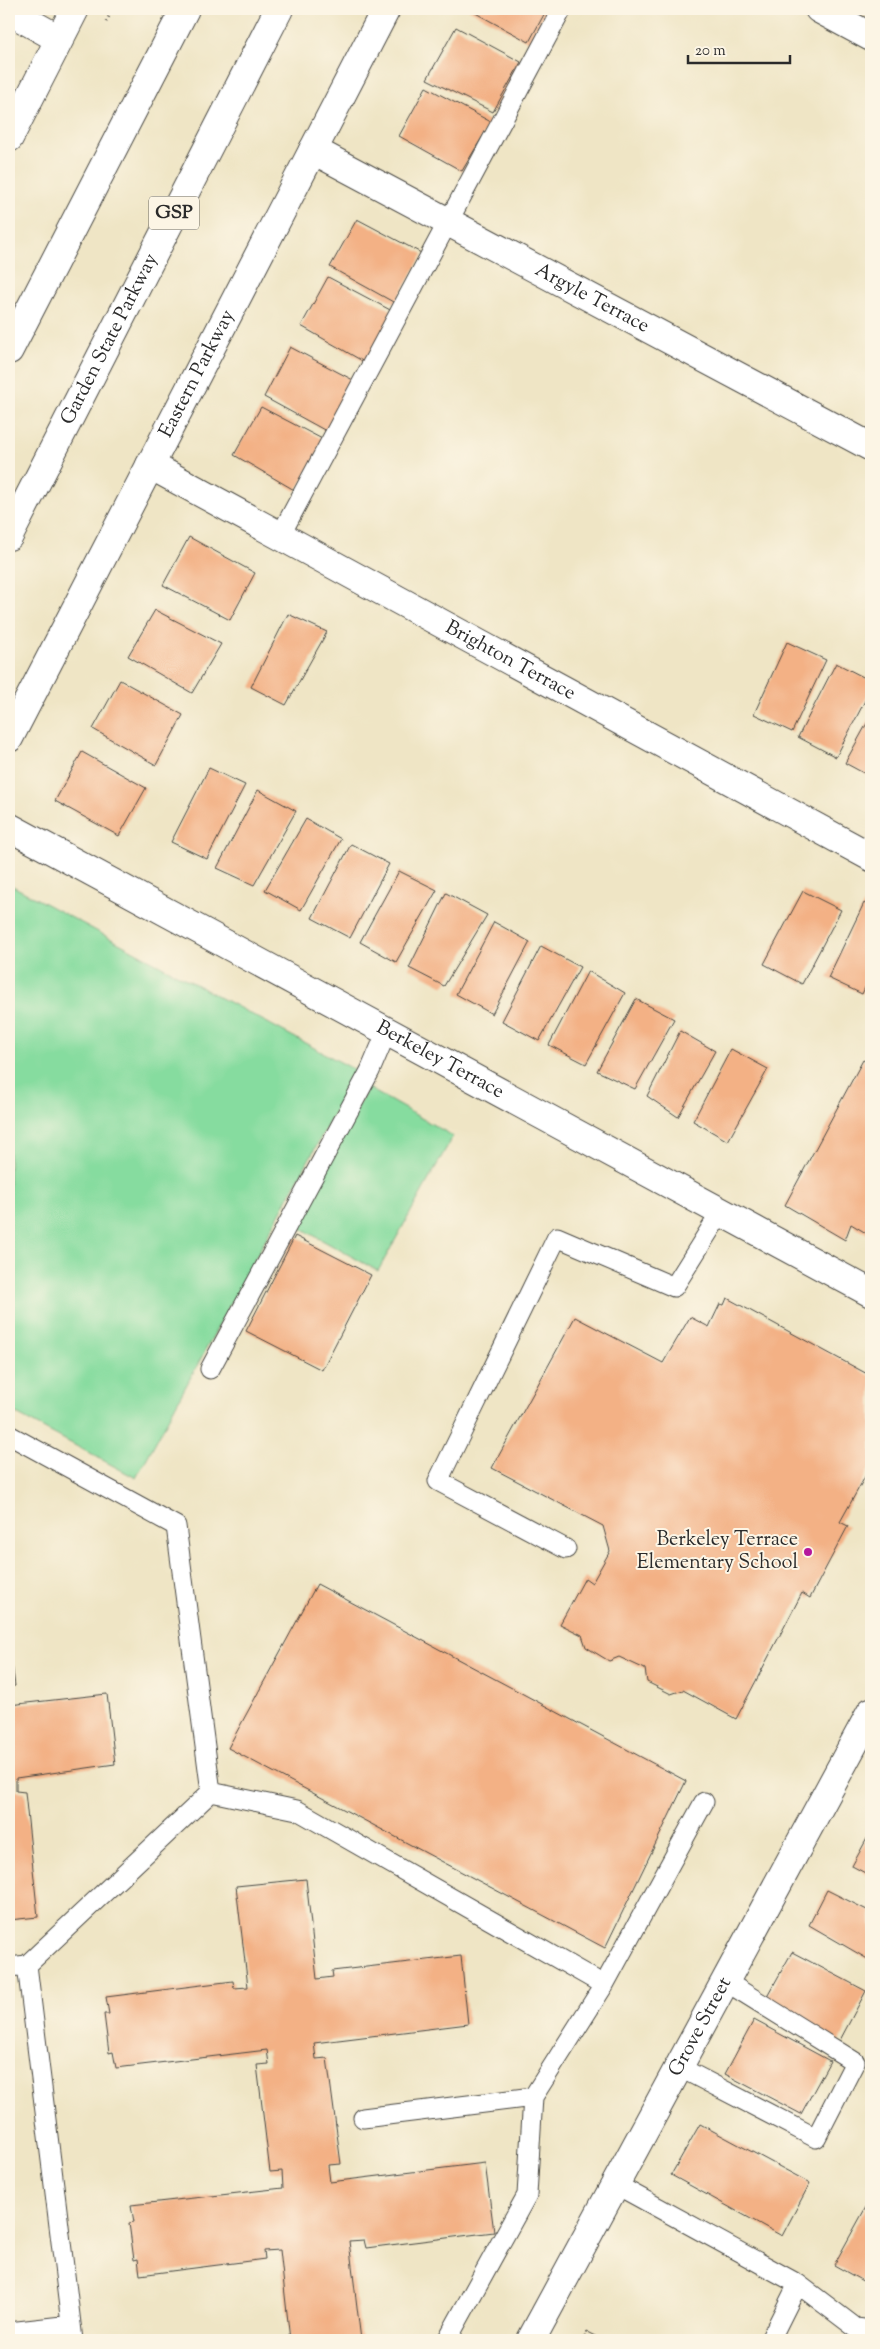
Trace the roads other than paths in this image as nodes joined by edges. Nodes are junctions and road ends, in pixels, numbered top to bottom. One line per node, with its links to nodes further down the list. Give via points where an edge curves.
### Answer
1 (75, 9): 9 (main road)
2 (185, 9): 13 (main road)
3 (279, 9): 16 (main road, Garden State Parkway / GSP)
4 (386, 9): 11 (main road, Eastern Parkway)
5 (562, 9): 12 (lane)
6 (819, 9): 8 (main road)
7 (9, 11): 9 (main road)
8 (871, 37)
9 (60, 39): 10 (main road)
10 (9, 138)
11 (313, 150): 12 (main road, Argyle Terrace); 15 (main road, Eastern Parkway)
12 (447, 222): 14 (main road, Argyle Terrace); 18 (lane)
13 (9, 350)
14 (871, 447)
15 (150, 465): 18 (main road, Brighton Terrace); 20 (main road, Eastern Parkway)
16 (32, 492): 17 (main road, Garden State Parkway / GSP); 19 (main road)
17 (9, 536)
18 (280, 536): 22 (main road, Brighton Terrace)
19 (9, 546)
20 (9, 738)
21 (9, 827): 23 (main road, Berkeley Terrace)
22 (871, 857)
23 (387, 1032): 24 (main road, Berkeley Terrace); 26 (lane, via 370,1071)
24 (721, 1212): 25 (main road, Berkeley Terrace); 28 (lane, via 674,1287 557,1237 438,1481)
25 (871, 1293)
26 (210, 1369)
27 (9, 1435): 30 (lane, via 176,1526)
28 (566, 1549)
29 (871, 1712): 33 (main road, Grove Street)
30 (211, 1792): 32 (lane); 34 (lane, via 297,1810)
31 (704, 1802): 34 (lane)
32 (18, 1966): 41 (lane)
33 (725, 1981): 35 (main road, Grove Street); 35 (lane, via 855,2062 816,2138)
34 (604, 1985): 36 (lane)
35 (679, 2067): 38 (main road, Grove Street)
36 (532, 2097): 37 (lane); 43 (lane, via 527,2195)
37 (363, 2118)
38 (615, 2184): 39 (lane); 44 (main road, Grove Street)
39 (798, 2284): 42 (lane); 45 (lane)
40 (9, 2332): 41 (lane)
41 (72, 2332)
42 (863, 2333)
43 (446, 2340)
44 (530, 2340)
45 (770, 2340)

